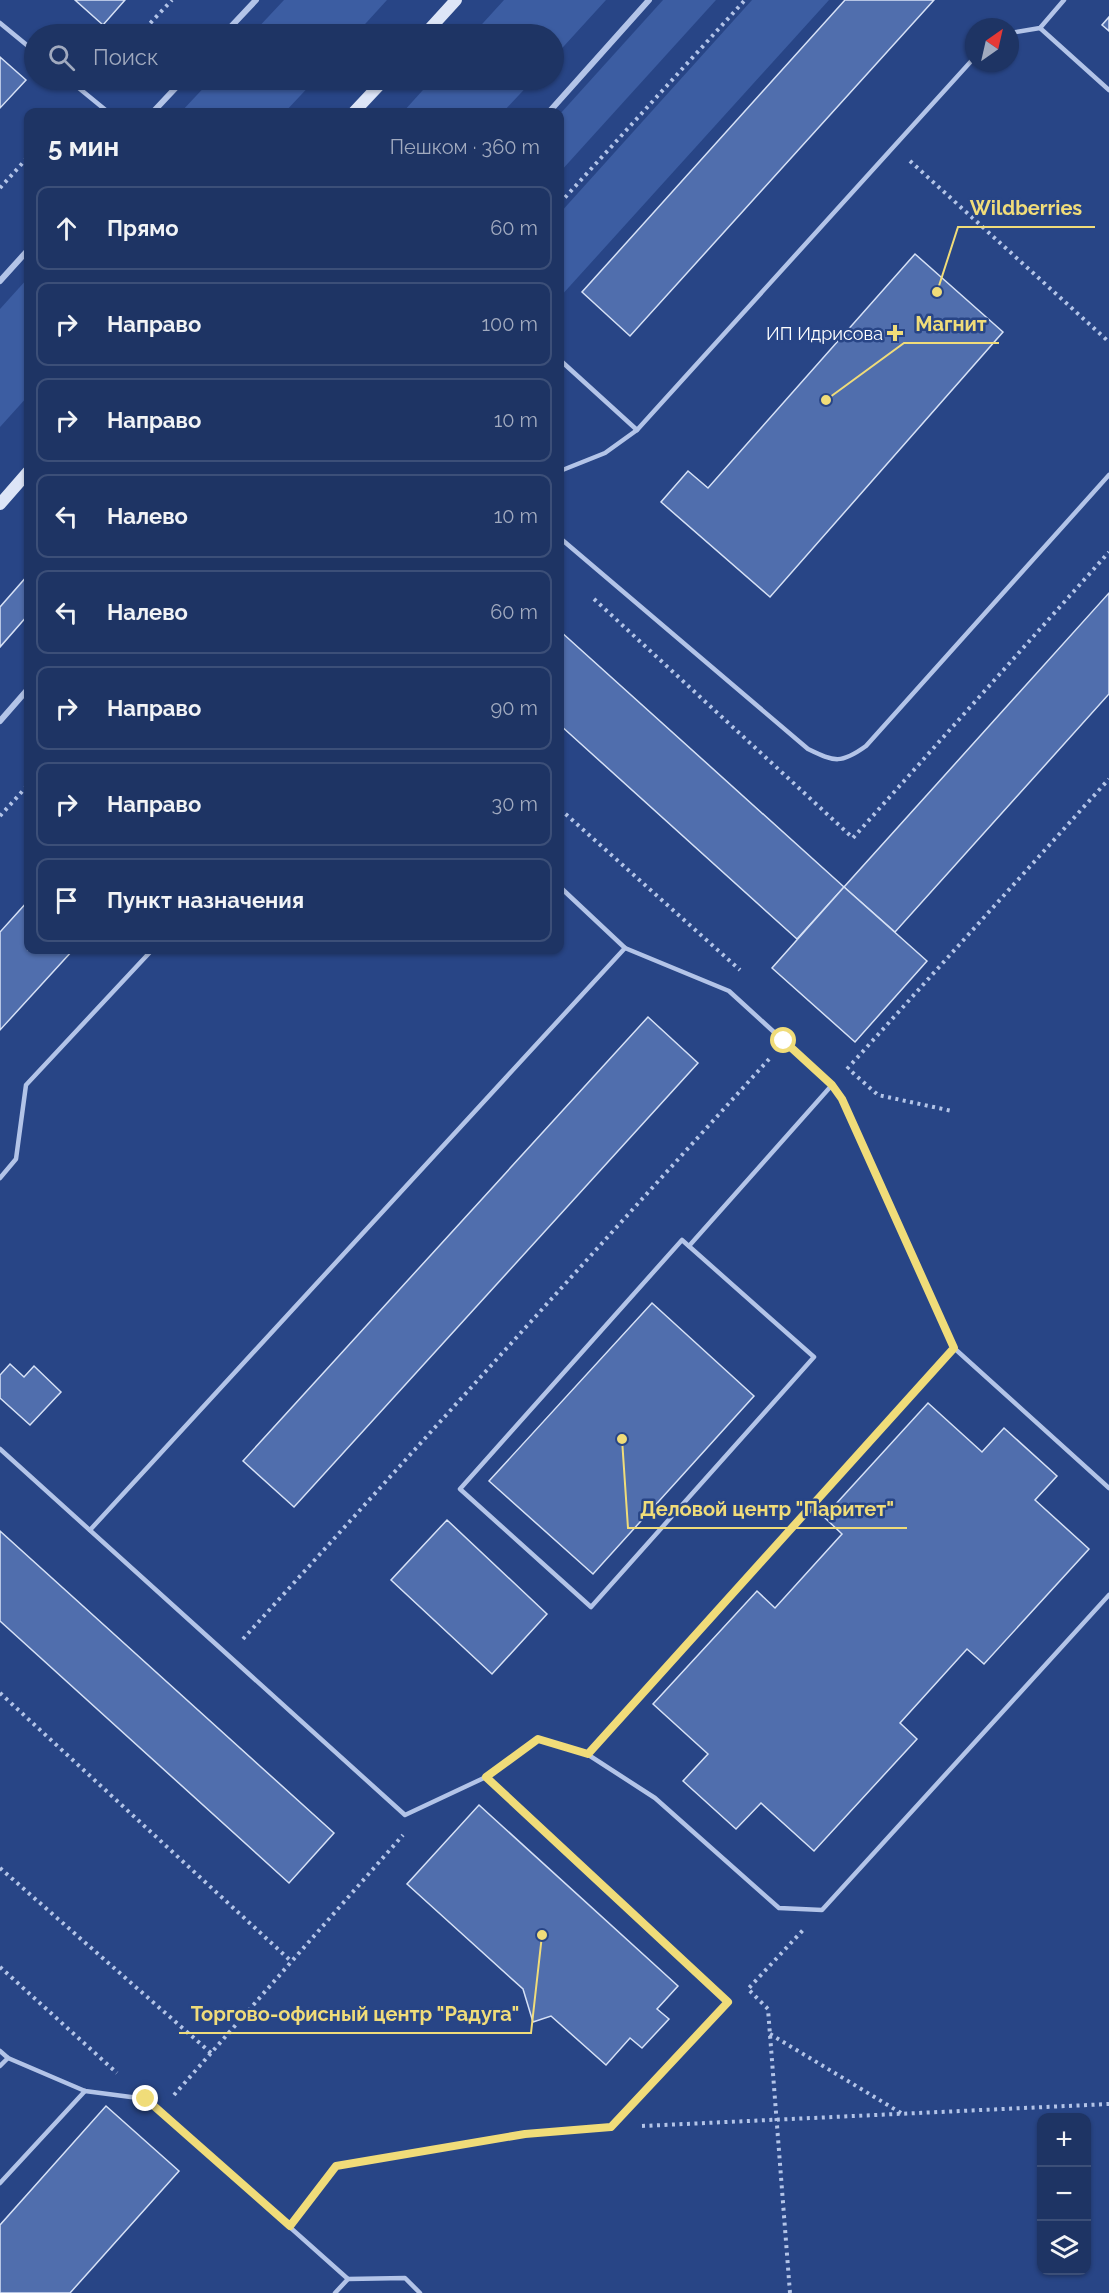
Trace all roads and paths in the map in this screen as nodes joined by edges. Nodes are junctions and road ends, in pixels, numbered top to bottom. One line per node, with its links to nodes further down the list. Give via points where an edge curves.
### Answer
1 (171, 0): 8 (path)
2 (256, 0): 9 (street)
3 (456, 0): 10 (main road)
4 (649, 0): 22 (street)
5 (745, 0): 26 (path)
6 (1064, 0): 11 (lane)
7 (0, 23): 13 (lane)
8 (149, 24)
9 (233, 24)
10 (434, 24)
11 (1040, 28): 12 (lane); 18 (lane)
12 (1019, 32)
13 (24, 43)
14 (965, 68): 23 (lane)
15 (81, 90): 19 (lane)
16 (174, 90): 20 (street)
17 (375, 90): 21 (main road)
18 (1109, 90)
19 (103, 108)
20 (157, 108)
21 (358, 108)
22 (553, 108)
23 (895, 147): 29 (path); 31 (lane)
24 (24, 162): 25 (path)
25 (0, 189)
26 (564, 199)
27 (24, 254): 28 (street)
28 (0, 281)
29 (1109, 342)
30 (564, 364): 31 (lane)
31 (637, 430): 32 (lane, via 605,453)
32 (564, 469)
33 (1109, 476): 36 (lane, via 866,746 849,758 829,759 808,749)
34 (24, 477): 35 (main road)
35 (0, 504)
36 (564, 541)
37 (1109, 552): 38 (path, via 854,838)
38 (590, 596)
39 (24, 694): 40 (street)
40 (0, 721)
41 (1109, 779): 50 (path)
42 (24, 789): 44 (path)
43 (564, 813): 48 (path)
44 (0, 816)
45 (564, 891): 46 (lane)
46 (625, 948): 49 (lane, via 729,991); 58 (lane)
47 (148, 954): 53 (lane, via 26,1085 16,1159)
48 (742, 972)
49 (784, 1041): 51 (lane); 60 (path)
50 (848, 1068): 51 (path); 52 (path, via 878,1095)
51 (832, 1085): 54 (lane); 55 (lane, via 842,1099)
52 (952, 1111)
53 (0, 1178)
54 (689, 1246): 54 (lane, via 682,1240 460,1489 591,1607 814,1357)
55 (954, 1348): 57 (lane); 62 (lane)
56 (0, 1449): 58 (lane)
57 (1109, 1488)
58 (90, 1530): 60 (lane)
59 (1109, 1595): 66 (lane)
60 (228, 1655): 63 (lane, via 405,1815)
61 (0, 1693): 67 (path)
62 (588, 1754): 63 (path, via 538,1739); 66 (lane, via 655,1798 779,1908)
63 (486, 1777): 80 (lane, via 728,2002)
64 (412, 1829): 67 (path)
65 (0, 1868): 71 (path)
66 (822, 1910): 69 (path, via 748,1989 768,2009)
67 (292, 1962): 71 (path)
68 (0, 1967): 75 (path)
69 (770, 2034): 78 (path); 79 (path)
70 (0, 2051): 72 (lane)
71 (211, 2054): 77 (path)
72 (8, 2058): 73 (lane); 74 (lane)
73 (0, 2066)
74 (85, 2091): 75 (lane); 81 (lane)
75 (146, 2099): 77 (lane)
76 (1109, 2104): 78 (path)
77 (160, 2111): 82 (lane)
78 (901, 2114): 79 (path)
79 (777, 2119): 80 (path); 86 (path)
80 (611, 2127): 82 (lane, via 525,2134 336,2166)
81 (0, 2182)
82 (290, 2226): 83 (lane)
83 (348, 2279): 84 (lane); 85 (lane, via 405,2278)
84 (335, 2293)
85 (420, 2293)
86 (790, 2293)

